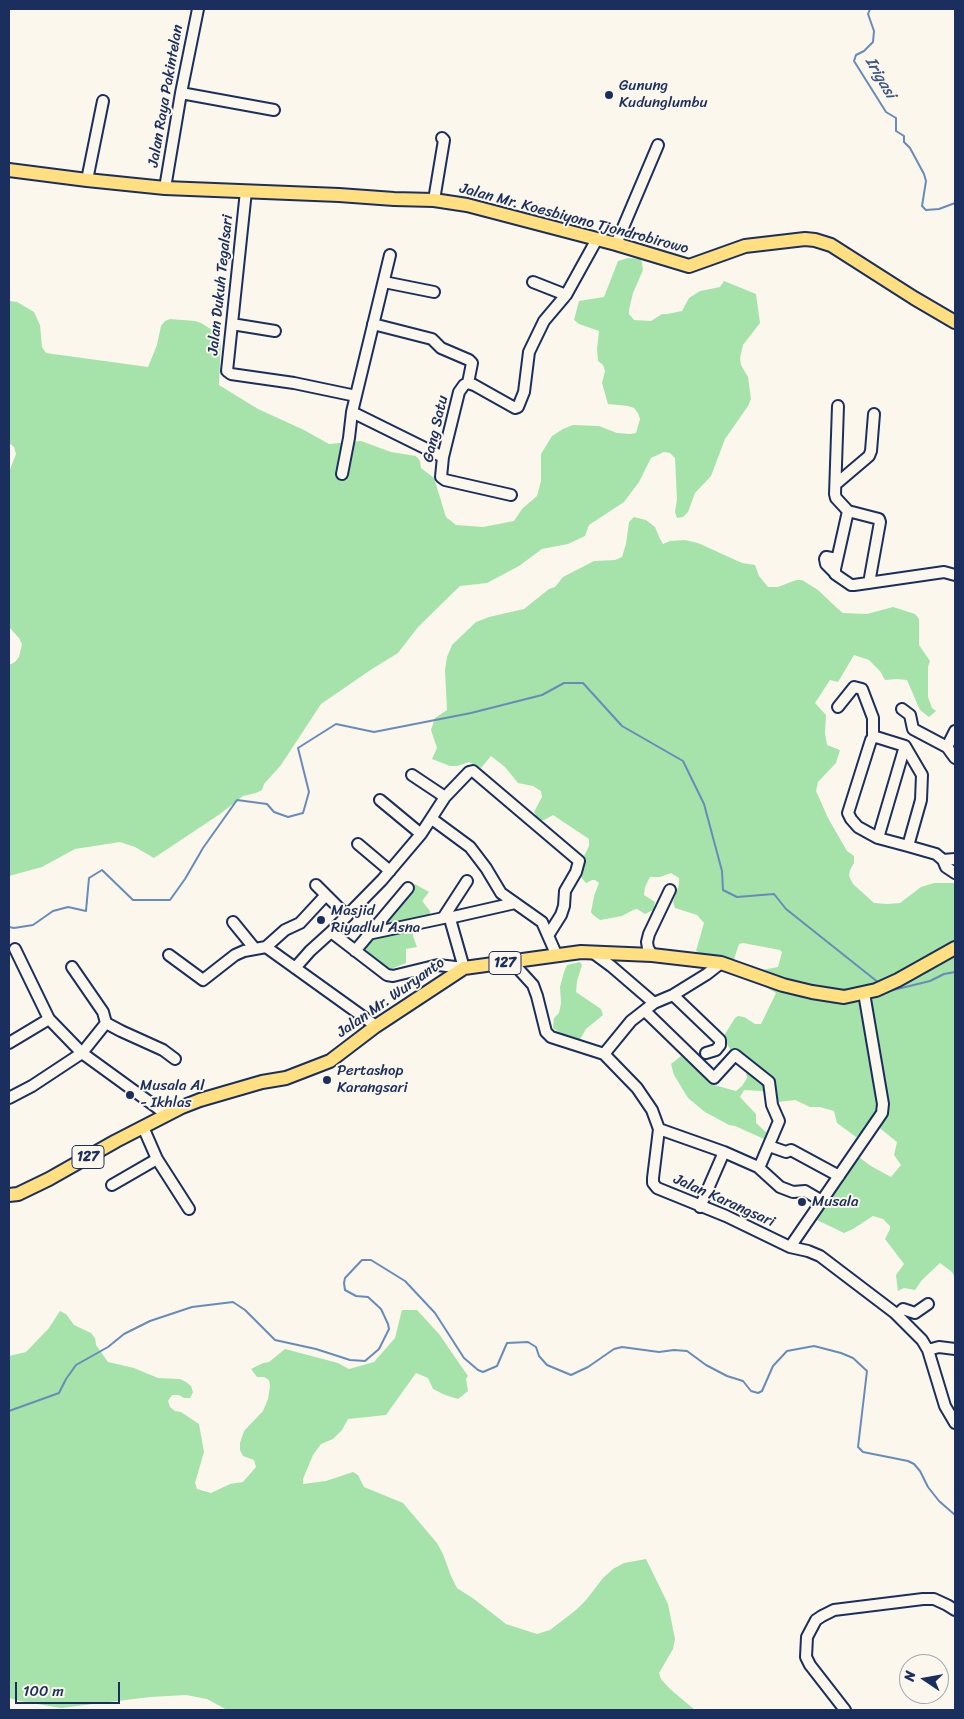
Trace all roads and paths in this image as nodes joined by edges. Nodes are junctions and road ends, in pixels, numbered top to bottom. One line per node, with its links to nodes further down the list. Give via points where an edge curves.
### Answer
1 (198, 9): 2 (street, Jalan Raya Pakintelan)
2 (181, 93): 4 (street); 9 (street, Jalan Raya Pakintelan)
3 (103, 100): 8 (street)
4 (274, 110)
5 (442, 138): 11 (street)
6 (658, 145): 13 (street)
7 (9, 170): 8 (main road, Jalan Mr. Koesbiyono Tjondrobirowo)
8 (87, 180): 9 (main road, Jalan Mr. Koesbiyono Tjondrobirowo)
9 (165, 188): 10 (main road, Jalan Mr. Koesbiyono Tjondrobirowo)
10 (246, 191): 11 (main road, Jalan Mr. Koesbiyono Tjondrobirowo); 20 (street, Jalan Dukuh Tegalsari)
11 (434, 200): 12 (main road, Jalan Mr. Koesbiyono Tjondrobirowo, via 479,207)
12 (597, 240): 13 (main road, Jalan Mr. Koesbiyono Tjondrobirowo); 18 (street, Gang Satu)
13 (616, 244): 19 (main road, Jalan Mr. Koesbiyono Tjondrobirowo, via 690,266 745,246 815,240 831,244)
14 (390, 255): 15 (street)
15 (384, 282): 17 (street); 21 (street)
16 (533, 282): 18 (street)
17 (434, 292)
18 (566, 295): 23 (street, Gang Satu, via 544,321 529,352 524,392 518,407)
19 (955, 322)
20 (232, 324): 22 (street); 24 (street, Jalan Dukuh Tegalsari, via 229,373)
21 (373, 324): 23 (street, via 432,339 441,348 469,360 472,363); 24 (street)
22 (275, 331)
23 (468, 383): 28 (street, Gang Satu, via 459,392)
24 (356, 396): 26 (street)
25 (838, 406): 30 (street)
26 (352, 412): 28 (street); 29 (street)
27 (874, 414): 30 (street, via 869,456)
28 (443, 457): 31 (street, Gang Satu, via 442,479)
29 (342, 474)
30 (836, 484): 32 (street, via 836,498)
31 (511, 495)
32 (848, 511): 34 (street, via 879,519 880,522); 34 (street, via 834,572 851,585)
33 (955, 575): 34 (street, via 944,572)
34 (869, 583)
35 (838, 707): 38 (street, via 854,687 862,689 873,718)
36 (902, 709): 40 (street, via 910,715 912,729)
37 (955, 731): 40 (street)
38 (873, 738): 39 (street); 47 (street, via 848,813 858,827)
39 (905, 746): 47 (street); 49 (street, via 922,778 921,800)
40 (946, 747): 41 (street)
41 (955, 758)
42 (412, 775): 43 (street)
43 (445, 797): 45 (street); 65 (street, via 469,772 476,772 579,861 565,891 561,915)
44 (380, 800): 46 (street)
45 (432, 819): 46 (street); 59 (street, via 470,847 501,893)
46 (421, 834): 52 (street)
47 (878, 838): 49 (street)
48 (358, 844): 52 (street)
49 (908, 846): 51 (street, via 936,854)
50 (955, 859): 51 (street)
51 (943, 860): 53 (street, via 946,867)
52 (390, 871): 60 (street)
53 (955, 873)
54 (467, 881): 61 (street)
55 (316, 885): 58 (street)
56 (408, 888): 64 (street)
57 (670, 890): 73 (street, via 648,934 648,948)
58 (326, 894): 60 (street); 66 (street, via 300,923 285,930)
59 (515, 903): 61 (street); 65 (street, via 542,922)
60 (346, 916): 63 (street)
61 (446, 918): 64 (street); 79 (street)
62 (233, 922): 69 (street)
63 (331, 932): 70 (street); 78 (street)
64 (368, 934): 70 (street)
65 (549, 934): 74 (street)
66 (266, 947): 69 (street); 78 (street)
67 (955, 948): 80 (main road, Jalan Mr. Wuryanto / 127, via 898,980)
68 (15, 949): 84 (street)
69 (255, 949): 72 (street, via 235,955 203,980)
70 (355, 951): 79 (street, via 387,975 438,965)
71 (592, 952): 73 (main road, Jalan Mr. Wuryanto / 127); 74 (main road, Jalan Mr. Wuryanto / 127); 82 (street)
72 (169, 955)
73 (652, 955): 76 (main road, Jalan Mr. Wuryanto / 127)
74 (557, 956): 75 (main road, Jalan Mr. Wuryanto / 127)
75 (512, 962): 79 (main road, Jalan Mr. Wuryanto / 127); 90 (street, Jalan Karangsari, via 533,985 550,1037)
76 (721, 963): 80 (main road, Jalan Mr. Wuryanto / 127, via 812,992 844,997); 81 (street)
77 (72, 967): 85 (street, via 103,1012)
78 (295, 968): 86 (street)
79 (464, 968): 86 (main road, Jalan Mr. Wuryanto / 127)
80 (870, 991): 100 (street, via 884,1104 882,1112)
81 (673, 995): 82 (street); 89 (street, via 720,1040 716,1050)
82 (654, 1003): 83 (street)
83 (645, 1011): 90 (street, via 631,1021); 96 (street, via 714,1078 735,1055 769,1082 772,1104 779,1121)
84 (49, 1019): 87 (street); 88 (street)
85 (106, 1022): 88 (street); 91 (street)
86 (376, 1026): 93 (main road, Jalan Mr. Wuryanto / 127, via 330,1061 286,1078 200,1100)
87 (9, 1044)
88 (82, 1053): 92 (street); 93 (street)
89 (706, 1053)
90 (604, 1054): 95 (street, Jalan Karangsari, via 637,1088 652,1110)
91 (175, 1059)
92 (9, 1098)
93 (166, 1114): 94 (main road, Jalan Mr. Wuryanto / 127)
94 (143, 1127): 98 (street); 102 (main road, Jalan Mr. Wuryanto / 127, via 49,1179)
95 (659, 1129): 97 (street); 104 (street, Jalan Karangsari, via 653,1183 657,1188)
96 (769, 1146): 99 (street); 100 (street, via 786,1152 791,1150)
97 (724, 1152): 99 (street); 104 (street)
98 (158, 1159): 101 (street); 105 (street)
99 (759, 1168): 103 (street, via 780,1187 793,1192 805,1191)
100 (838, 1176): 103 (street)
101 (112, 1185)
102 (9, 1195)
103 (822, 1201): 106 (street)
104 (700, 1207): 106 (street, Jalan Karangsari)
105 (189, 1209)
106 (790, 1247): 108 (street, Jalan Karangsari, via 820,1256)
107 (928, 1304): 108 (street, via 915,1313 903,1308)
108 (897, 1315): 110 (street, Jalan Karangsari)
109 (955, 1349): 110 (street, via 938,1347)
110 (928, 1350): 111 (street, via 946,1406)
111 (955, 1422)
112 (955, 1610): 113 (street, via 934,1599 834,1610 816,1620 807,1637 806,1657)
113 (845, 1710)

